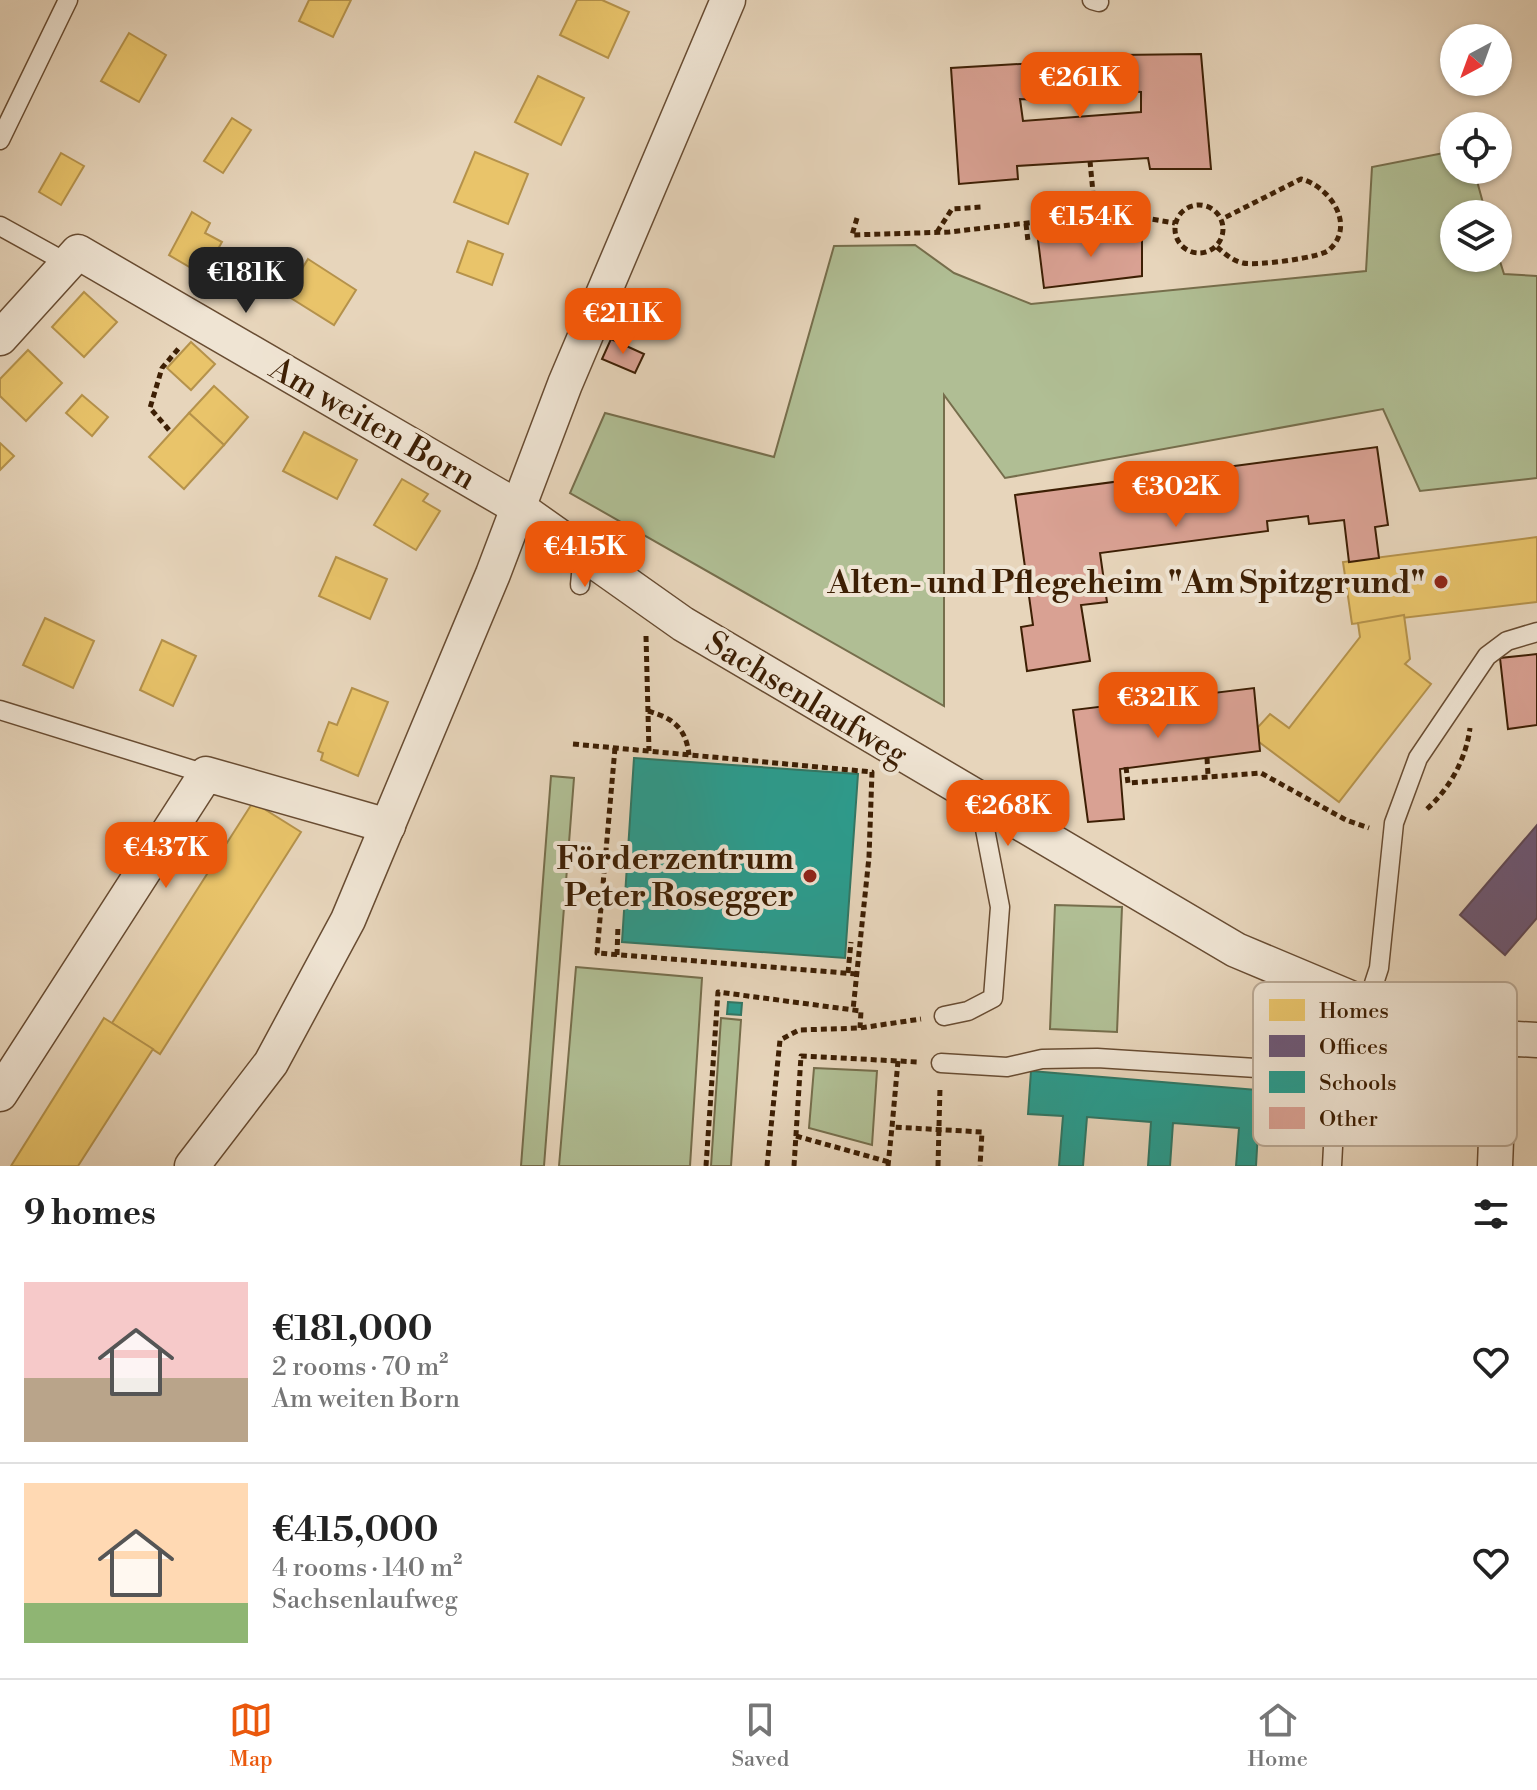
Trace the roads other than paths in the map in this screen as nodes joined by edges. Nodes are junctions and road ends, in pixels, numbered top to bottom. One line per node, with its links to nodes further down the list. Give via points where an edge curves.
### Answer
1 (68, 0): 3 (lane)
2 (728, 0): 7 (street, via 565,384)
3 (0, 140)
4 (0, 226): 5 (lane)
5 (67, 263): 6 (street); 7 (street, Am weiten Born, via 78,252)
6 (0, 338)
7 (519, 508): 11 (street, Sachsenlaufweg, via 581,569); 12 (street)
8 (1537, 632): 14 (lane, via 1507,641 1487,656 1418,758 1393,828)
9 (0, 710): 10 (lane)
10 (206, 774): 12 (street); 20 (street)
11 (979, 798): 13 (street, Sachsenlaufweg, via 1236,950); 15 (lane, via 1000,907 993,998)
12 (388, 826): 23 (street, via 348,920 271,1063)
13 (1311, 982)
14 (1374, 982)
15 (944, 1016)
16 (1517, 1039): 17 (street, Sachsenlaufweg)
17 (1537, 1040)
18 (940, 1068): 19 (lane, via 1097,1058)
19 (1253, 1068)
20 (0, 1094)
21 (1333, 1146): 24 (lane)
22 (1496, 1146): 25 (street)
23 (192, 1166)
24 (1332, 1166)
25 (1495, 1166)

